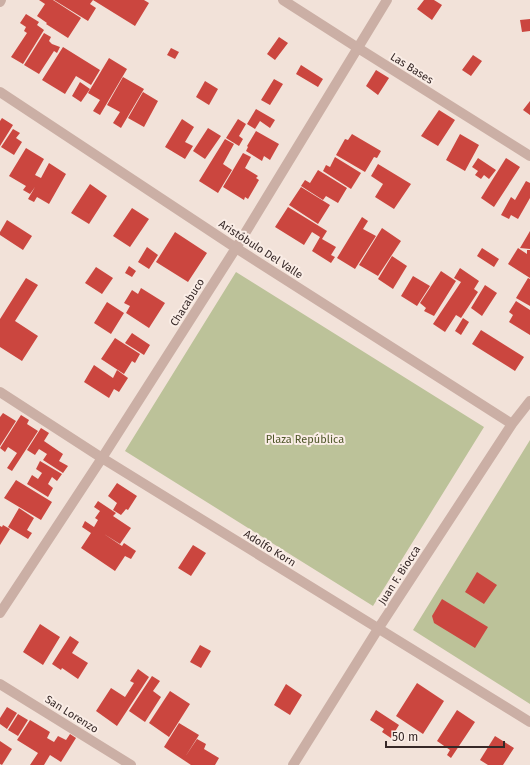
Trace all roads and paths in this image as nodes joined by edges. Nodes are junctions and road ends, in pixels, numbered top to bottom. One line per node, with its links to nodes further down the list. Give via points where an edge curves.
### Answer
1 (283, 0): 3 (street, Las Bases)
2 (387, 0): 3 (street, Chacabuco)
3 (358, 48): 5 (street, Las Bases); 6 (street, Chacabuco)
4 (0, 92): 6 (street, Aristóbulo Del Valle)
5 (530, 156)
6 (236, 248): 9 (street, Aristóbulo Del Valle); 10 (street, Chacabuco)
7 (0, 392): 10 (street, Adolfo Korn)
8 (530, 401): 9 (street, Juan F. Biocca)
9 (512, 424): 12 (street, Juan F. Biocca)
10 (102, 458): 11 (street, Chacabuco); 12 (street, Adolfo Korn)
11 (0, 613)
12 (378, 629): 14 (street, Adolfo Korn); 16 (street, Juan F. Biocca)
13 (0, 684): 15 (street, San Lorenzo)
14 (530, 722)
15 (131, 765)
16 (293, 765)

